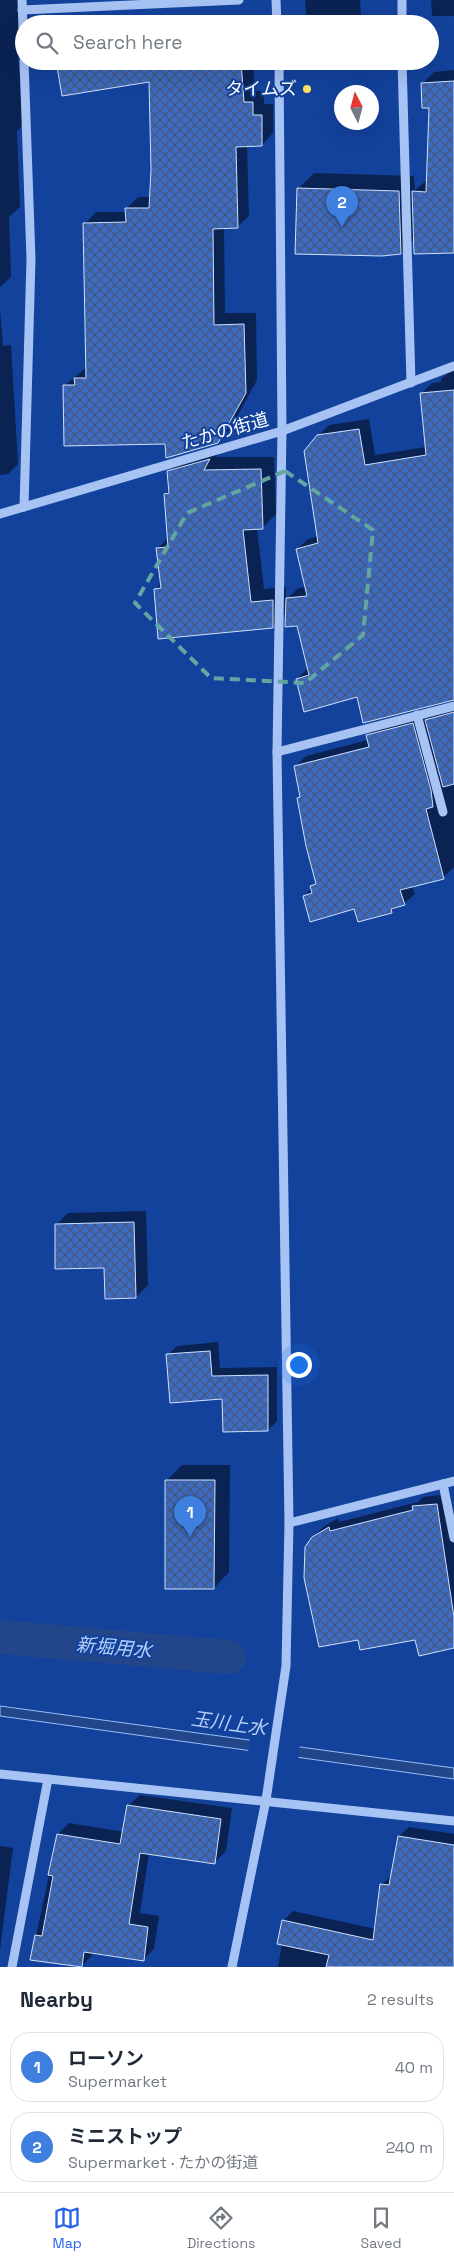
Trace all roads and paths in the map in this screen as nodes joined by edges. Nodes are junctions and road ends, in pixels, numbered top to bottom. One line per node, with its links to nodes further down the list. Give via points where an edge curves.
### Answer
1 (22, 0): 6 (street)
2 (239, 0): 5 (street)
3 (276, 0): 8 (street)
4 (402, 0): 9 (street)
5 (49, 5): 6 (street)
6 (22, 10): 7 (street)
7 (22, 15)
8 (277, 15)
9 (402, 15)
10 (24, 70): 16 (street, via 32,259)
11 (279, 70): 15 (street)
12 (402, 70): 14 (street)
13 (454, 366): 14 (street, たかの街道)
14 (411, 383): 15 (street, たかの街道)
15 (282, 431): 16 (street, たかの街道); 20 (street)
16 (24, 507): 17 (street, たかの街道)
17 (0, 514)
18 (454, 706): 19 (street)
19 (417, 715): 20 (street); 21 (street)
20 (277, 752): 24 (street)
21 (443, 812)
22 (454, 1481): 23 (street)
23 (443, 1484): 24 (street); 25 (street)
24 (290, 1523): 28 (street, via 286,1666)
25 (454, 1538)
26 (0, 1774): 27 (street)
27 (48, 1779): 28 (street); 30 (street)
28 (266, 1800): 29 (street); 31 (street)
29 (454, 1821)
30 (12, 1967)
31 (232, 1967)

